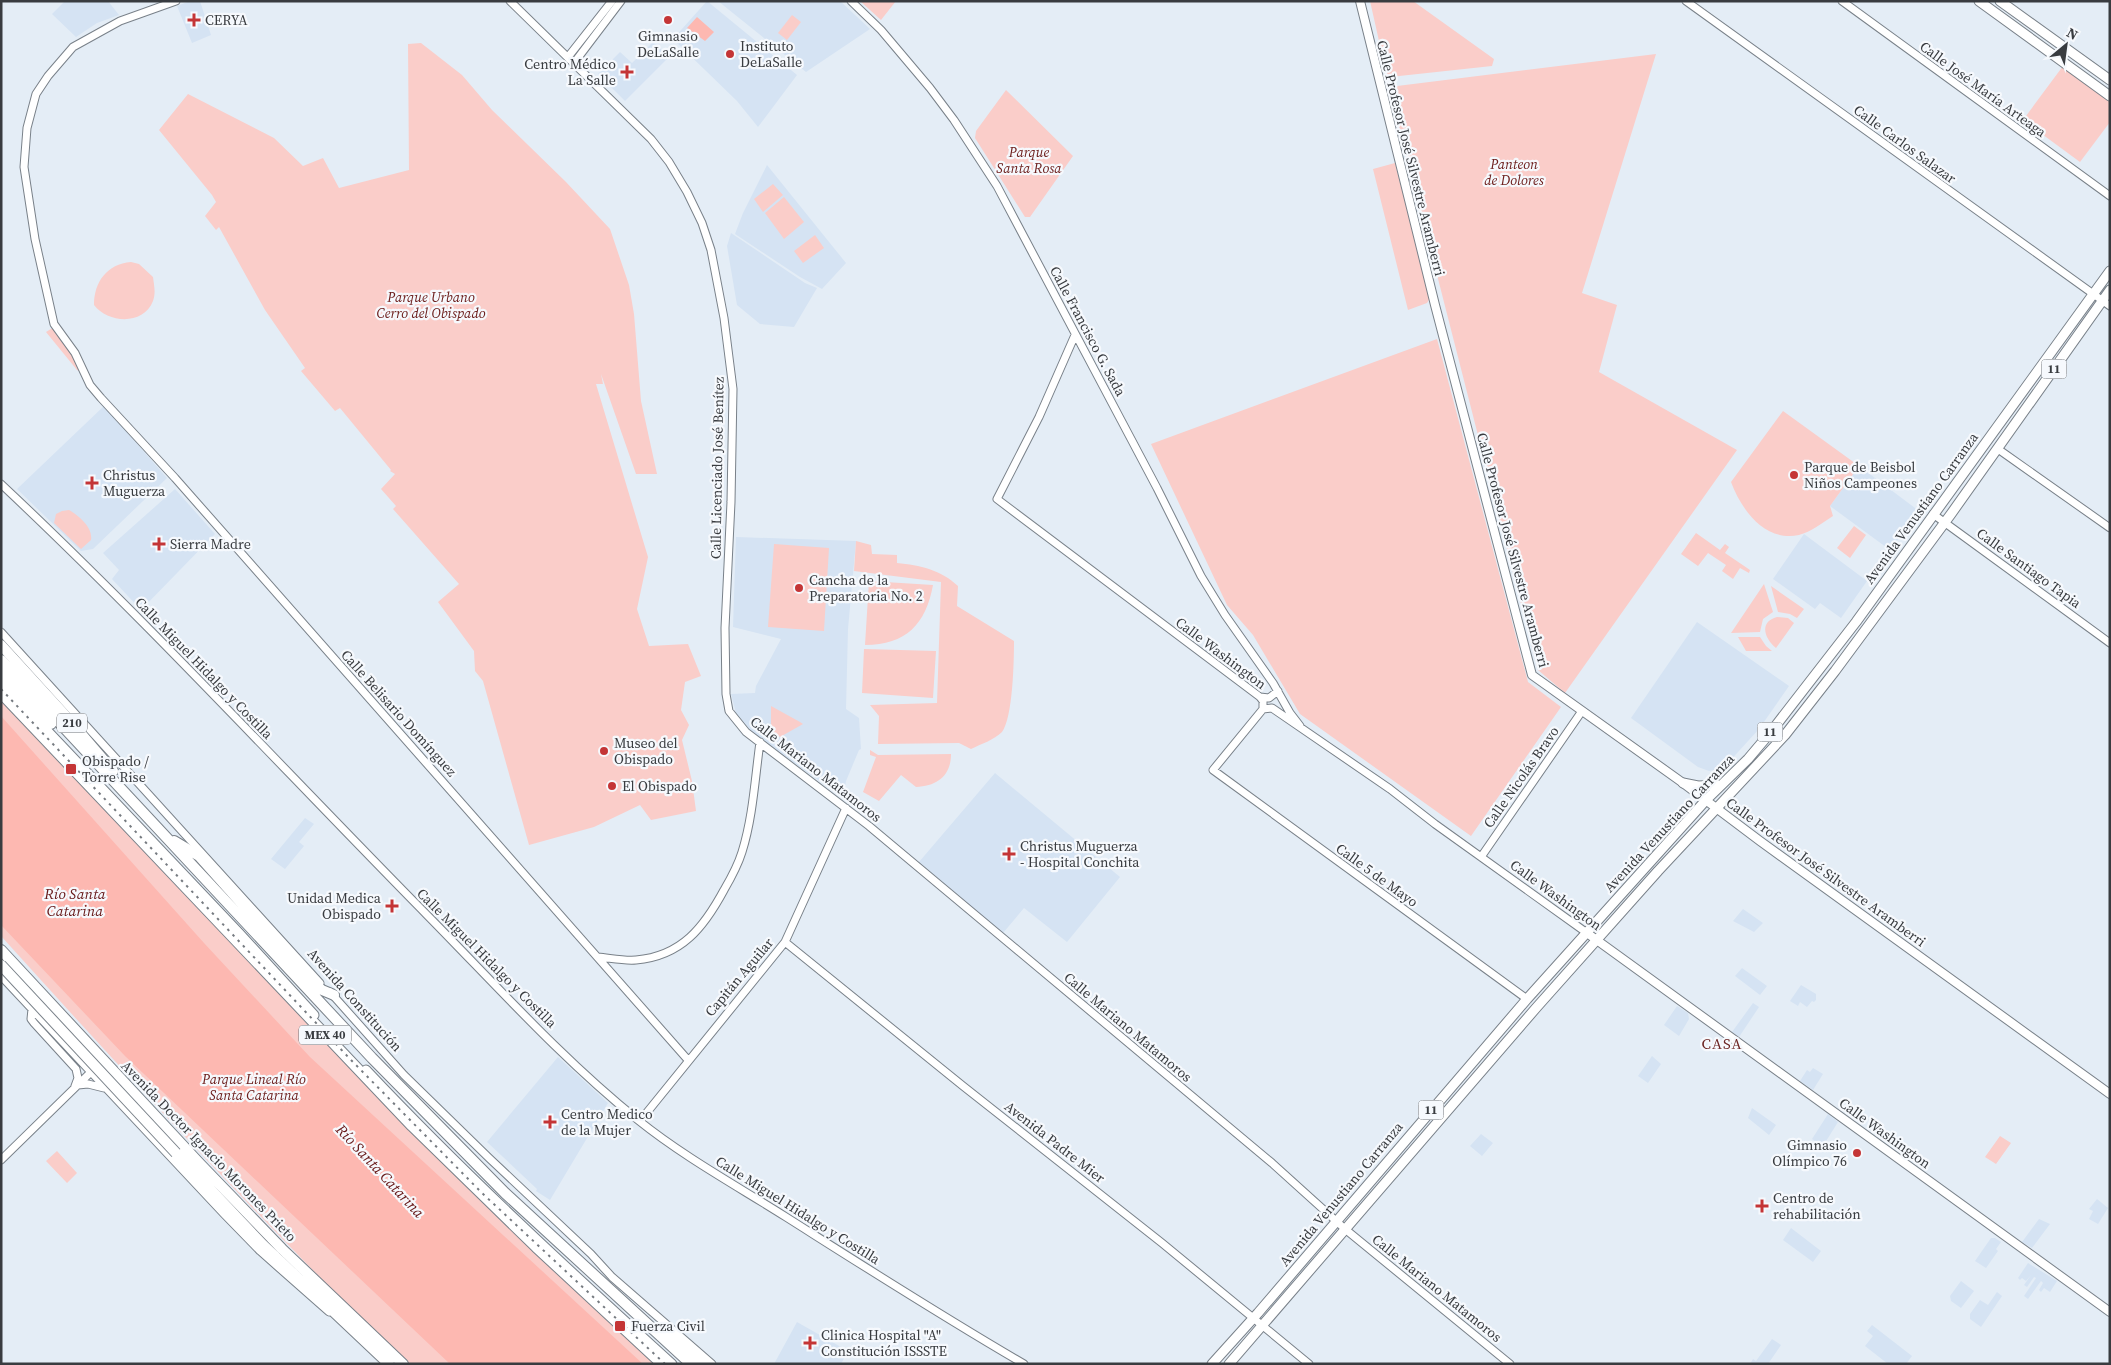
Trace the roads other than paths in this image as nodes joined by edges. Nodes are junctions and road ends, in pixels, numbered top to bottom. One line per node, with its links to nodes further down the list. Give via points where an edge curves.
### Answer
1 (176, 1): 55 (street, Calle Belisario Domínguez, via 120,21 73,47 36,94 27,128 24,167 35,239 54,324 75,353 90,385)
2 (510, 1): 11 (street, Calle Licenciado José Benítez)
3 (612, 1): 11 (street)
4 (621, 1): 12 (street)
5 (851, 1): 20 (street, Calle Francisco G. Sada, via 920,75 965,135 1015,218)
6 (1360, 1): 39 (main road, Calle Profesor José Silvestre Aramberri, via 1530,670 1536,679)
7 (1686, 1): 18 (street, Calle Carlos Salazar)
8 (1842, 1): 15 (street, Calle José María Arteaga)
9 (1979, 1): 14 (main road)
10 (2000, 1): 13 (main road)
11 (568, 57): 12 (street, Calle Licenciado José Benítez)
12 (574, 63): 38 (street, Calle Licenciado José Benítez, via 651,139 669,162 687,192 711,250 733,389 726,628 726,694)
13 (2110, 80)
14 (2110, 96)
15 (2110, 196)
16 (2110, 271): 18 (main road, Avenida Venustiano Carranza / 11)
17 (2110, 290): 19 (main road, Avenida Venustiano Carranza / 11)
18 (2093, 294): 19 (street, Calle Carlos Salazar); 25 (main road, Avenida Venustiano Carranza / 11)
19 (2106, 304): 23 (main road, Avenida Venustiano Carranza / 11)
20 (1075, 335): 21 (street); 22 (street, Calle Francisco G. Sada)
21 (1068, 350): 22 (street, via 1078,349); 36 (street, Calle Washington, via 997,499)
22 (1086, 354): 34 (street, Calle Francisco G. Sada, via 1201,576 1224,615)
23 (1998, 449): 26 (main road, Avenida Venustiano Carranza / 11); 27 (street)
24 (1, 484): 67 (street, Calle Miguel Hidalgo y Costilla, via 90,568 502,991)
25 (1932, 514): 26 (street, Calle Santiago Tapia); 44 (main road, Avenida Venustiano Carranza / 11, via 1770,733)
26 (1944, 522): 29 (street, Calle Santiago Tapia); 48 (main road, Avenida Venustiano Carranza / 11, via 1790,729)
27 (2110, 528)
28 (1, 632): 58 (street, Avenida Constitución)
29 (2110, 643)
30 (1, 645): 46 (highway, 210, via 65,714 128,789)
31 (1, 660): 42 (highway, Avenida Constitución / MEX 40)
32 (1, 672): 42 (highway, via 74,748)
33 (1, 682): 79 (main road, via 432,1138)
34 (1278, 691): 36 (street, via 1269,698); 40 (street, Calle Francisco G. Sada)
35 (1, 693): 78 (highway, MEX 40, via 419,1133)
36 (1260, 697): 37 (street, Calle Washington)
37 (1264, 709): 40 (street, Calle Washington, via 1272,708); 59 (street, Calle 5 de Mayo, via 1214,770)
38 (730, 711): 41 (street, Calle Mariano Matamoros, via 746,732)
39 (1582, 711): 43 (main road, Calle Profesor José Silvestre Aramberri); 50 (street, Calle Nicolás Bravo)
40 (1300, 726): 50 (street, Calle Washington)
41 (760, 742): 47 (street, Calle Mariano Matamoros); 55 (street, via 746,836 734,871 701,928 673,950 657,955 636,960)
42 (99, 766): 46 (highway, Avenida Constitución / MEX 40)
43 (1683, 783): 44 (main road); 45 (main road, Calle Profesor José Silvestre Aramberri)
44 (1721, 785): 45 (main road, Avenida Venustiano Carranza / 11)
45 (1706, 800): 48 (main road, Calle Profesor José Silvestre Aramberri); 51 (main road, Avenida Venustiano Carranza / 11)
46 (137, 806): 49 (highway, Avenida Constitución / MEX 40)
47 (846, 808): 53 (street, Capitán Aguilar); 69 (street, Calle Mariano Matamoros, via 1276,1167)
48 (1716, 808): 52 (main road, Avenida Venustiano Carranza / 11); 65 (main road, Calle Profesor José Silvestre Aramberri)
49 (169, 839): 58 (highway, via 199,856 311,981); 71 (highway, Avenida Constitución / MEX 40, via 384,1071 505,1192)
50 (1481, 857): 51 (street, Calle Washington)
51 (1587, 933): 52 (main road, Calle Washington); 59 (main road, Avenida Venustiano Carranza / 11)
52 (1596, 940): 70 (main road, Avenida Venustiano Carranza / 11); 72 (main road, Calle Washington)
53 (784, 942): 61 (street, Capitán Aguilar); 74 (street, Avenida Padre Mier)
54 (1, 950): 66 (highway, Avenida Doctor Ignacio Morones Prieto)
55 (598, 957): 61 (street, Calle Belisario Domínguez)
56 (1, 966): 73 (highway, Avenida Doctor Ignacio Morones Prieto, bridge, via 263,1245)
57 (1, 976): 60 (street, Avenida Doctor Ignacio Morones Prieto)
58 (334, 995): 82 (street, Avenida Constitución, via 404,1075 489,1158 612,1277)
59 (1528, 999): 69 (main road, Avenida Venustiano Carranza / 11)
60 (32, 1009): 62 (street, Avenida Doctor Ignacio Morones Prieto); 63 (street, via 31,1019 76,1069 78,1078)
61 (688, 1060): 67 (street, Capitán Aguilar)
62 (90, 1073): 63 (street); 64 (street, Avenida Doctor Ignacio Morones Prieto); 66 (highway, via 106,1072)
63 (75, 1086): 64 (street, via 88,1084); 68 (street)
64 (105, 1089): 73 (street, Avenida Doctor Ignacio Morones Prieto, via 260,1251 317,1304)
65 (2110, 1094)
66 (155, 1115): 77 (highway, Avenida Doctor Ignacio Morones Prieto, via 282,1249)
67 (640, 1121): 83 (street, Calle Miguel Hidalgo y Costilla, via 915,1299)
68 (1, 1160)
69 (1335, 1221): 70 (street, Calle Mariano Matamoros); 74 (main road, Avenida Venustiano Carranza / 11)
70 (1345, 1229): 75 (main road, Avenida Venustiano Carranza / 11); 87 (street, Calle Mariano Matamoros)
71 (631, 1310): 80 (highway, Avenida Constitución / MEX 40); 81 (highway, via 646,1316)
72 (2110, 1312)
73 (338, 1317): 76 (highway, Avenida Doctor Ignacio Morones Prieto)
74 (1254, 1318): 75 (street, Avenida Padre Mier); 84 (main road, Avenida Venustiano Carranza / 11)
75 (1263, 1326): 85 (main road, Avenida Venustiano Carranza / 11); 86 (street, Avenida Padre Mier)
76 (389, 1364)
77 (403, 1364)
78 (662, 1364)
79 (672, 1364)
80 (691, 1364)
81 (704, 1364)
82 (712, 1364)
83 (1024, 1364)
84 (1212, 1364)
85 (1228, 1364)
86 (1309, 1364)
87 (1510, 1364)

